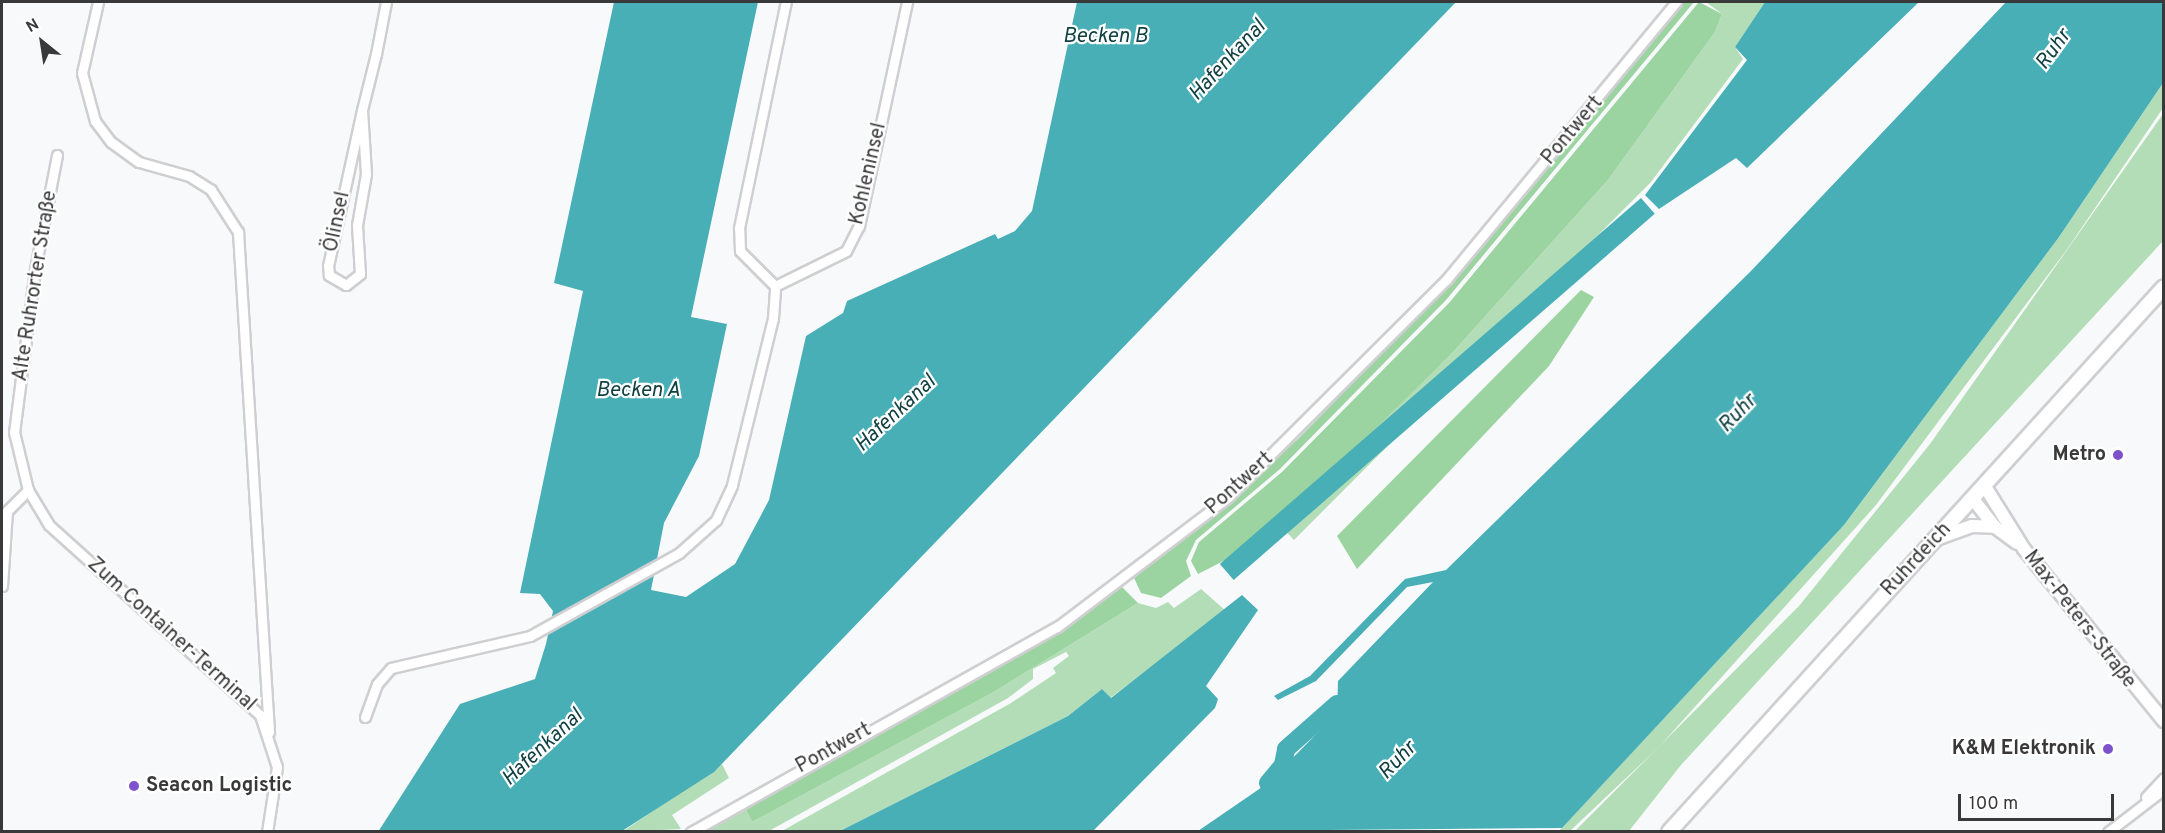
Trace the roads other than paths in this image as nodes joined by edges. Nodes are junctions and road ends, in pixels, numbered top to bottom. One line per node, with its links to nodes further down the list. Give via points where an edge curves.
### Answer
1 (98, 2): 19 (street, via 82,73 94,121 139,162 189,176 211,189 238,232)
2 (386, 2): 6 (street, Ölinsel)
3 (786, 2): 8 (street, via 739,228 740,251)
4 (907, 2): 8 (street, Kohleninsel, via 860,226 846,251)
5 (1676, 2): 24 (street, Pontwert, via 1446,280 1228,497 1057,627)
6 (362, 110): 6 (street, Ölinsel, via 328,266 329,275 346,285 360,274 357,225 366,174)
7 (57, 155): 11 (street, Alte Ruhrorter Straße, via 35,269 14,432)
8 (775, 286): 17 (street, via 773,318 732,485 716,520 664,562 530,636 399,664 377,684)
9 (2163, 287): 10 (main road, Ruhrdeich)
10 (1984, 486): 12 (main road, Ruhrdeich); 15 (street, Max-Peters-Straße)
11 (28, 490): 16 (street, via 7,511); 19 (street, Zum Container-Terminal, via 50,525 249,703)
12 (1973, 499): 13 (street, Max-Peters-Straße); 14 (main road, Ruhrdeich)
13 (1995, 527): 14 (street, via 1972,526); 15 (street, Max-Peters-Straße)
14 (1936, 539): 25 (main road, Ruhrdeich)
15 (2020, 545): 18 (street, Max-Peters-Straße)
16 (2, 586)
17 (364, 717)
18 (2163, 721)
19 (269, 732): 23 (street, Zum Container-Terminal, via 277,767)
20 (2163, 778): 22 (street)
21 (2163, 789): 22 (street)
22 (2137, 807): 26 (street)
23 (267, 831)
24 (691, 831)
25 (1669, 831)
26 (2108, 831)

